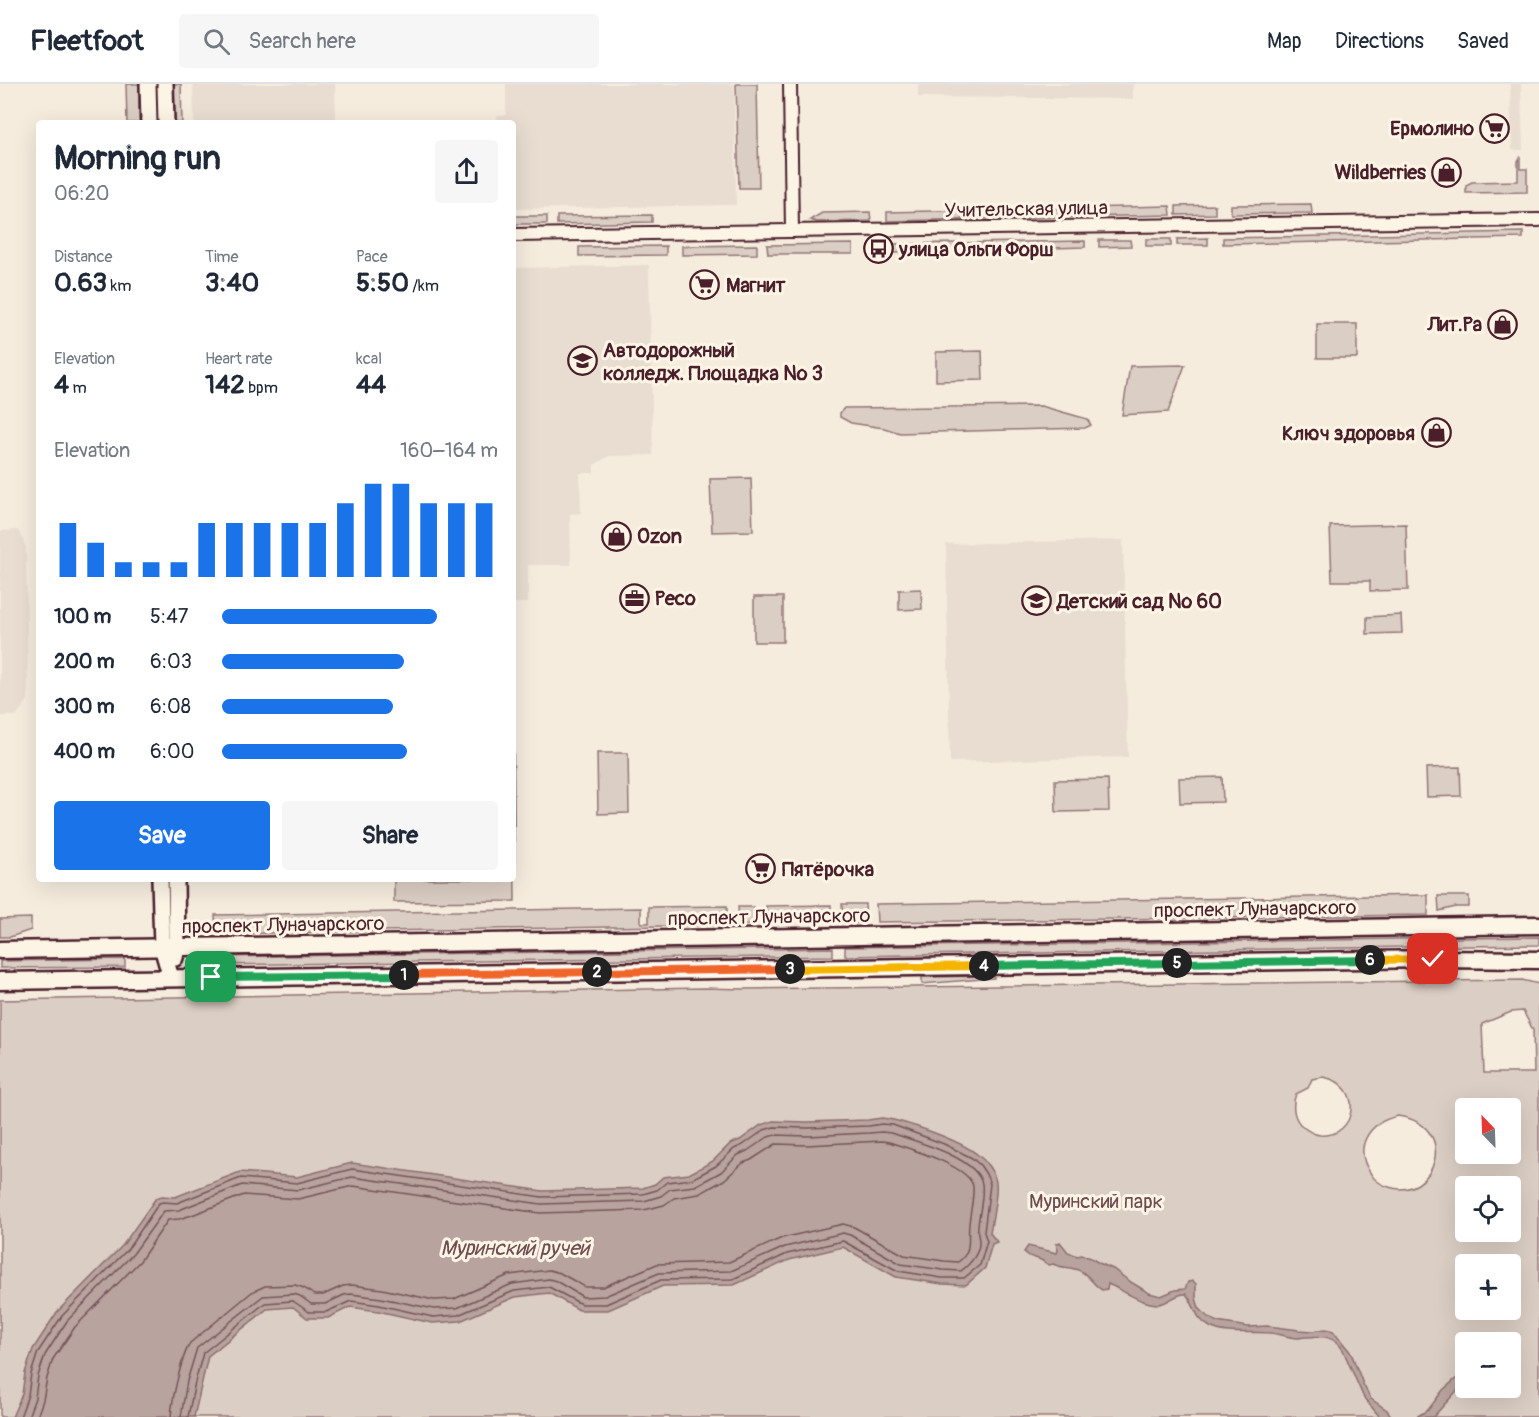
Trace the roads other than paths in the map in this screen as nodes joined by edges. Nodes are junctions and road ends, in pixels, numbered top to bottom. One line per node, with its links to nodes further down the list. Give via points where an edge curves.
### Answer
1 (148, 84): 4 (street)
2 (165, 84): 5 (street)
3 (790, 84): 7 (street)
4 (148, 120)
5 (166, 120)
6 (1539, 220): 7 (street, Учительская улица)
7 (792, 231): 8 (street, Учительская улица)
8 (516, 235)
9 (160, 882): 12 (street)
10 (176, 882): 12 (street)
11 (1539, 925): 12 (main road, проспект Луначарского)
12 (169, 947): 13 (main road, проспект Луначарского); 15 (street)
13 (0, 950)
14 (1539, 960): 15 (main road)
15 (171, 978): 16 (main road)
16 (0, 981)

